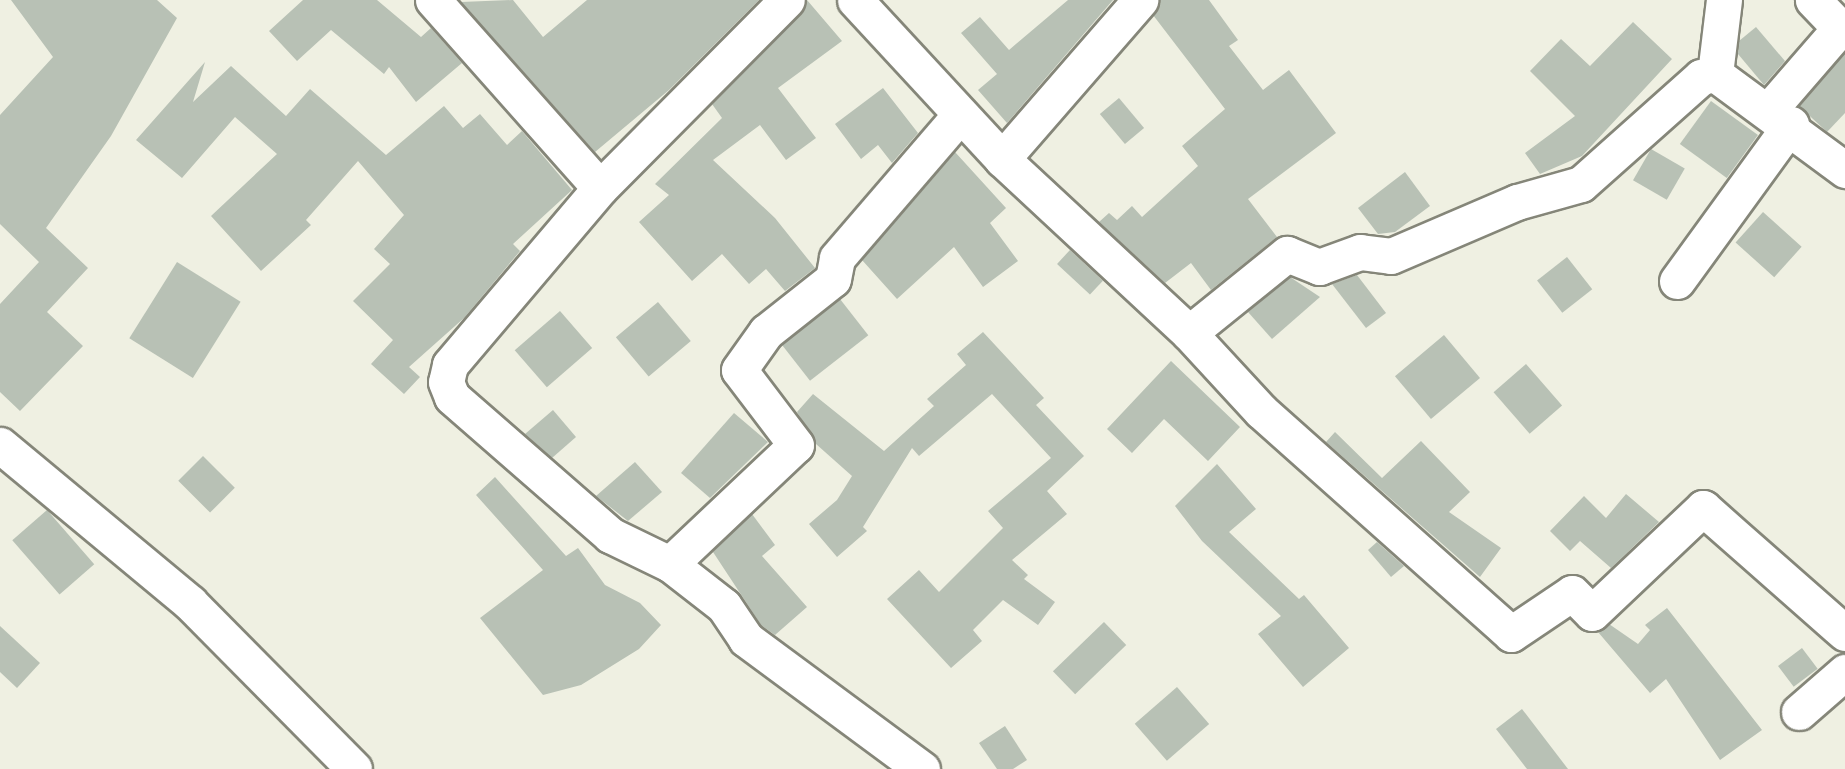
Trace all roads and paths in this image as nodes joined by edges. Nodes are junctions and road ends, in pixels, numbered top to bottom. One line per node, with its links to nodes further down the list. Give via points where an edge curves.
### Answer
1 (433, 0): 12 (street)
2 (787, 0): 12 (street)
3 (855, 0): 8 (street)
4 (1140, 0): 10 (street)
5 (1724, 0): 7 (street)
6 (1813, 0): 9 (street, via 1840,28)
7 (1715, 75): 9 (street); 14 (street, via 1691,83 1581,184 1517,202 1391,256 1360,252 1319,267 1287,254)
8 (960, 114): 10 (street); 16 (street, via 837,258 833,279 766,332 739,370 796,445)
9 (1780, 117): 11 (street); 13 (street)
10 (1002, 159): 14 (street)
11 (1845, 170)
12 (600, 188): 16 (street, via 450,365 446,382 452,397 610,535)
13 (1677, 281)
14 (1189, 333): 17 (street, via 1261,411 1511,634 1572,593 1592,613 1703,509)
15 (0, 445): 21 (street, via 190,603)
16 (670, 564): 20 (street, via 724,606 746,639)
17 (1845, 633)
18 (1845, 672): 19 (street)
19 (1799, 712)
20 (903, 763)
21 (354, 769)

